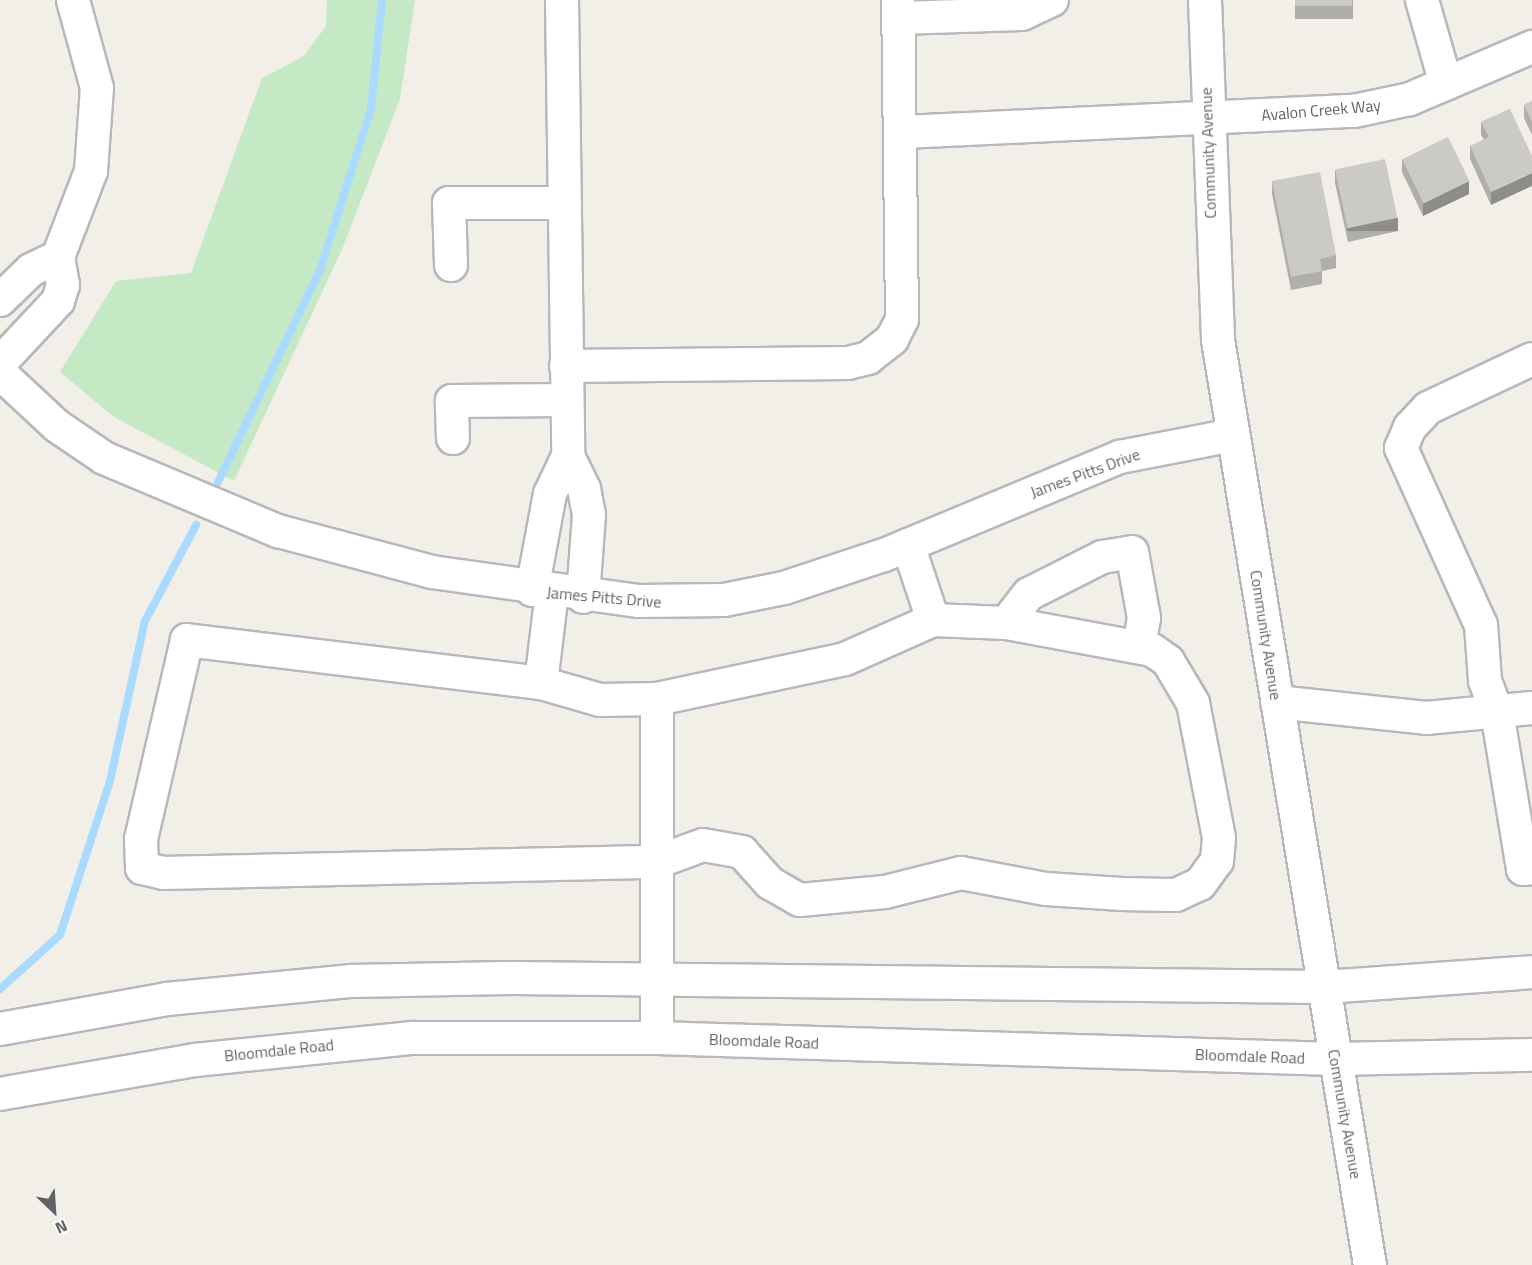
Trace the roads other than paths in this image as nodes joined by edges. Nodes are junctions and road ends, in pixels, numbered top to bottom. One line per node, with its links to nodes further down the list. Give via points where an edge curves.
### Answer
1 (73, 0): 12 (street, via 97,88 96,129 91,171)
2 (562, 0): 11 (street)
3 (1052, 0): 6 (street, via 1022,14)
4 (1205, 0): 9 (street, Community Avenue)
5 (1422, 0): 8 (street)
6 (898, 9): 10 (street)
7 (1532, 46): 8 (street, Avalon Creek Way)
8 (1446, 84): 9 (street, Avalon Creek Way, via 1410,99 1354,111)
9 (1206, 118): 10 (street, Avalon Creek Way); 20 (street, Community Avenue, via 1216,322)
10 (903, 132): 17 (street, via 902,319 882,350 848,363)
11 (565, 203): 13 (street, via 449,203); 17 (street)
12 (58, 257): 14 (street, via 31,270); 16 (street, via 63,285 58,301)
13 (451, 265)
14 (0, 300)
15 (1532, 359): 33 (street, via 1428,408 1410,427 1401,448 1481,625 1485,681)
16 (0, 363)
17 (567, 366): 19 (street)
18 (0, 373): 24 (street, James Pitts Drive, via 57,426 104,458 246,520 371,559)
19 (567, 400): 21 (street, via 452,401); 22 (street)
20 (1233, 435): 23 (street, James Pitts Drive, via 1120,458); 31 (street, Community Avenue)
21 (453, 438)
22 (568, 456): 24 (street, via 550,494); 25 (street, via 589,515)
23 (908, 545): 25 (street, James Pitts Drive, via 755,595 694,602); 26 (street)
24 (542, 591): 25 (street, James Pitts Drive); 29 (street)
25 (583, 597)
26 (933, 620): 27 (street); 30 (street, via 845,659)
27 (1006, 623): 28 (street); 28 (street, via 1029,594 1102,557 1132,552 1144,618)
28 (1139, 647): 34 (street, via 1168,661 1193,703 1219,838 1217,861 1200,884 1184,891 1046,888 961,873 885,892 800,900 770,883 742,852 703,845)
29 (541, 683): 30 (street, via 600,700); 34 (street, via 187,640 141,839 142,868 163,873)
30 (657, 699): 34 (street)
31 (1277, 702): 33 (street, via 1426,718); 38 (street, Community Avenue)
32 (1532, 708): 33 (street)
33 (1497, 712): 35 (street, via 1523,869)
34 (657, 862): 37 (street)
35 (1532, 868)
36 (1532, 972): 38 (street)
37 (657, 980): 38 (street); 39 (street, via 352,981 123,1005); 40 (street)
38 (1325, 987): 42 (street, Community Avenue)
39 (0, 1029)
40 (657, 1038): 42 (street, Bloomdale Road); 43 (street, Bloomdale Road, via 413,1038 337,1043 195,1059)
41 (1532, 1055): 42 (street, Bloomdale Road)
42 (1335, 1059): 44 (street, Community Avenue)
43 (0, 1094)
44 (1370, 1265)

